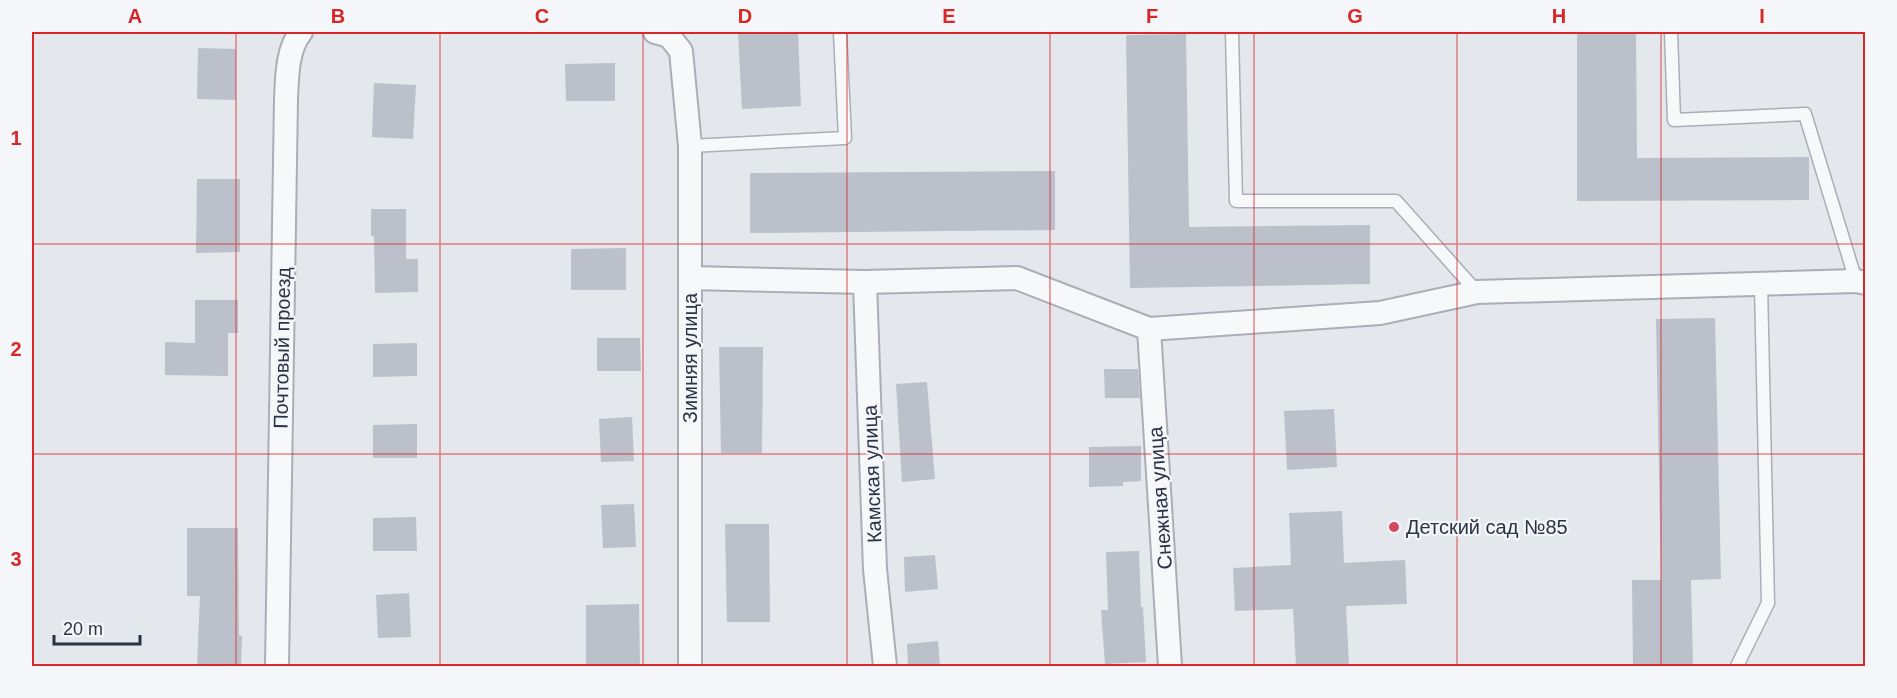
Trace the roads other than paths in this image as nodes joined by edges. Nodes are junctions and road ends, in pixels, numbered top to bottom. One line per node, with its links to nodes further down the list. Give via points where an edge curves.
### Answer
1 (302, 32): 13 (street, Почтовый проезд, via 290,58 286,99)
2 (655, 32): 6 (street, Зимняя улица, via 669,36 681,51)
3 (840, 32): 6 (lane, via 845,138)
4 (1232, 32): 11 (lane, via 1236,201 1396,201)
5 (1671, 32): 9 (lane, via 1674,120 1805,114)
6 (690, 146): 7 (street, Зимняя улица)
7 (690, 278): 8 (street); 14 (street, Зимняя улица)
8 (866, 282): 12 (street, via 1017,278); 15 (street, Камская улица, via 875,569)
9 (1861, 282): 10 (street)
10 (1761, 285): 11 (street); 17 (lane, via 1768,603)
11 (1478, 292): 12 (street, via 1380,313)
12 (1149, 329): 16 (street, Снежная улица)
13 (277, 666)
14 (690, 666)
15 (885, 666)
16 (1170, 666)
17 (1737, 666)

